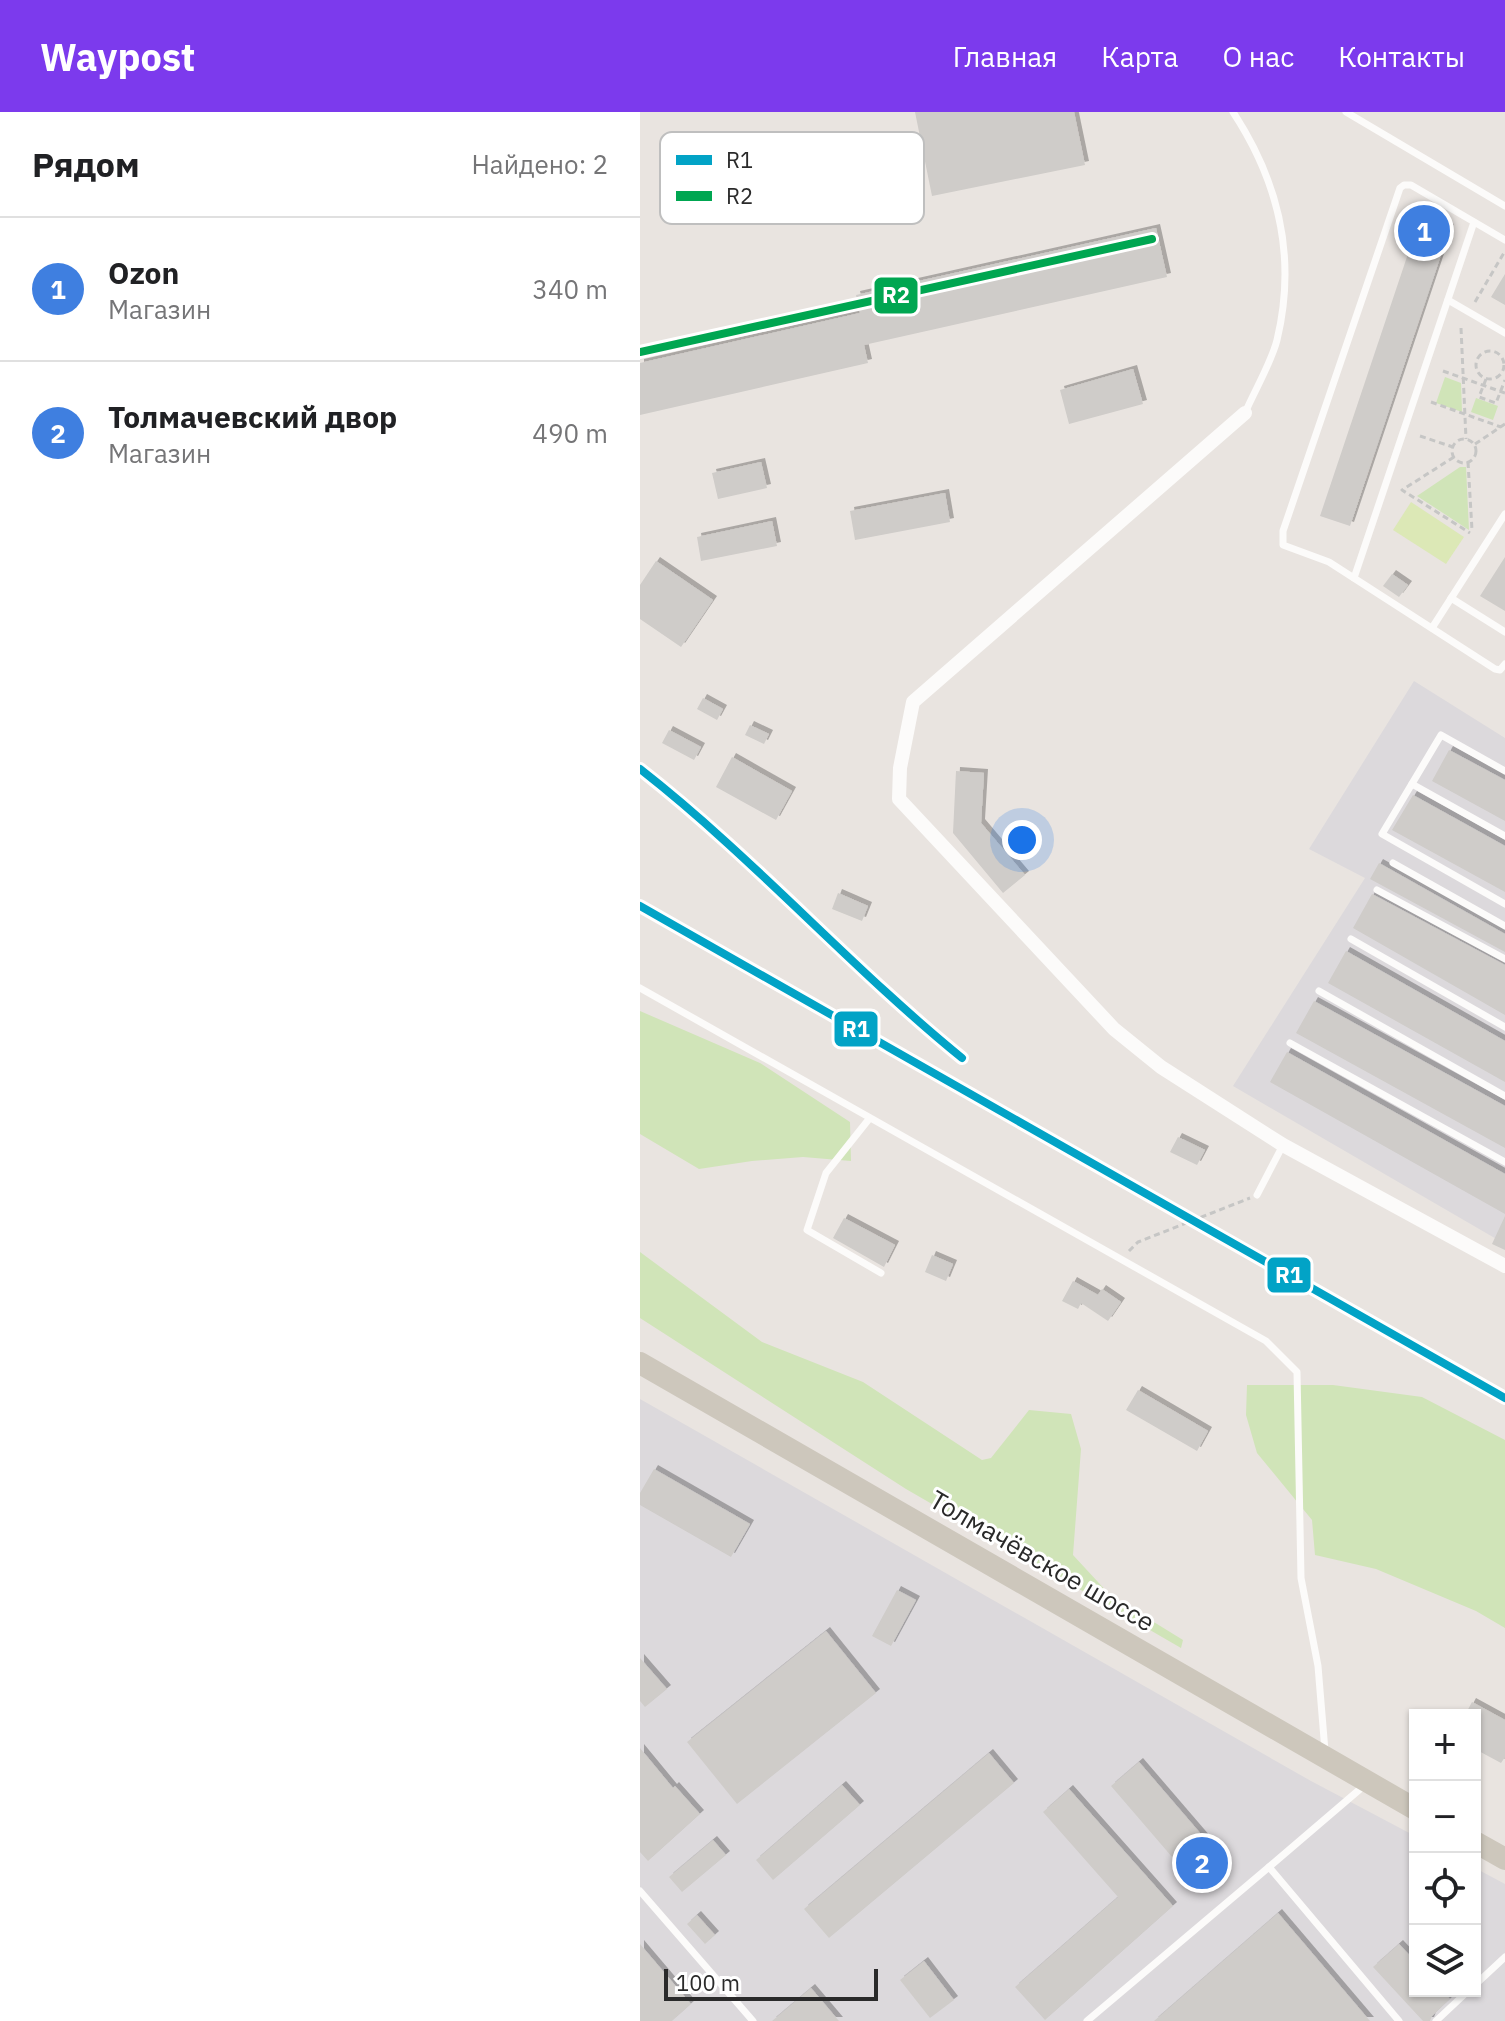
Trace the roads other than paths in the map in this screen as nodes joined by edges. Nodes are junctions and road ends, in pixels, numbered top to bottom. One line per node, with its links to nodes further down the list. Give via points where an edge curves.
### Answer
1 (1233, 112): 8 (lane, via 1274,193 1286,284 1277,342)
2 (1346, 112): 3 (lane)
3 (1505, 206)
4 (1474, 222): 5 (lane); 6 (lane); 10 (lane, via 1411,185 1400,188 1283,531 1283,545)
5 (1505, 240)
6 (1448, 300): 7 (lane); 10 (lane)
7 (1505, 333)
8 (1245, 413): 30 (street, via 913,702 899,799 1114,1029 1161,1067)
9 (1505, 514): 11 (lane)
10 (1354, 578): 12 (lane)
11 (1451, 598): 12 (lane); 13 (lane)
12 (1432, 628): 14 (lane, via 1495,669)
13 (1505, 632)
14 (1505, 664)
15 (1505, 771): 16 (lane, via 1441,735)
16 (1412, 784): 17 (lane); 20 (lane, via 1382,834)
17 (1505, 836)
18 (1393, 863): 21 (lane)
19 (1377, 890): 23 (lane)
20 (1505, 904)
21 (1505, 926)
22 (1351, 939): 26 (lane)
23 (1505, 959)
24 (640, 988): 29 (lane)
25 (1319, 991): 28 (lane)
26 (1505, 1027)
27 (1290, 1043): 31 (lane)
28 (1505, 1096)
29 (869, 1119): 34 (lane, via 826,1173 807,1230); 36 (lane, via 1266,1341 1297,1372 1301,1578 1318,1666)
30 (1283, 1145): 32 (lane); 33 (street)
31 (1505, 1162)
32 (1257, 1195)
33 (1505, 1266)
34 (881, 1273)
35 (640, 1363): 36 (main road, Толмачёвское шоссе)
36 (1325, 1757): 37 (main road, Толмачёвское шоссе)
37 (1368, 1782): 38 (main road, Толмачёвское шоссе); 41 (lane)
38 (1409, 1806)
39 (1481, 1845): 40 (main road)
40 (1505, 1859)
41 (1269, 1867): 47 (lane); 48 (lane)
42 (640, 1891): 46 (lane)
43 (1505, 1957): 44 (lane)
44 (1481, 1979)
45 (1462, 1997): 49 (lane)
46 (753, 2021)
47 (1087, 2021)
48 (1399, 2021)
49 (1436, 2021)

